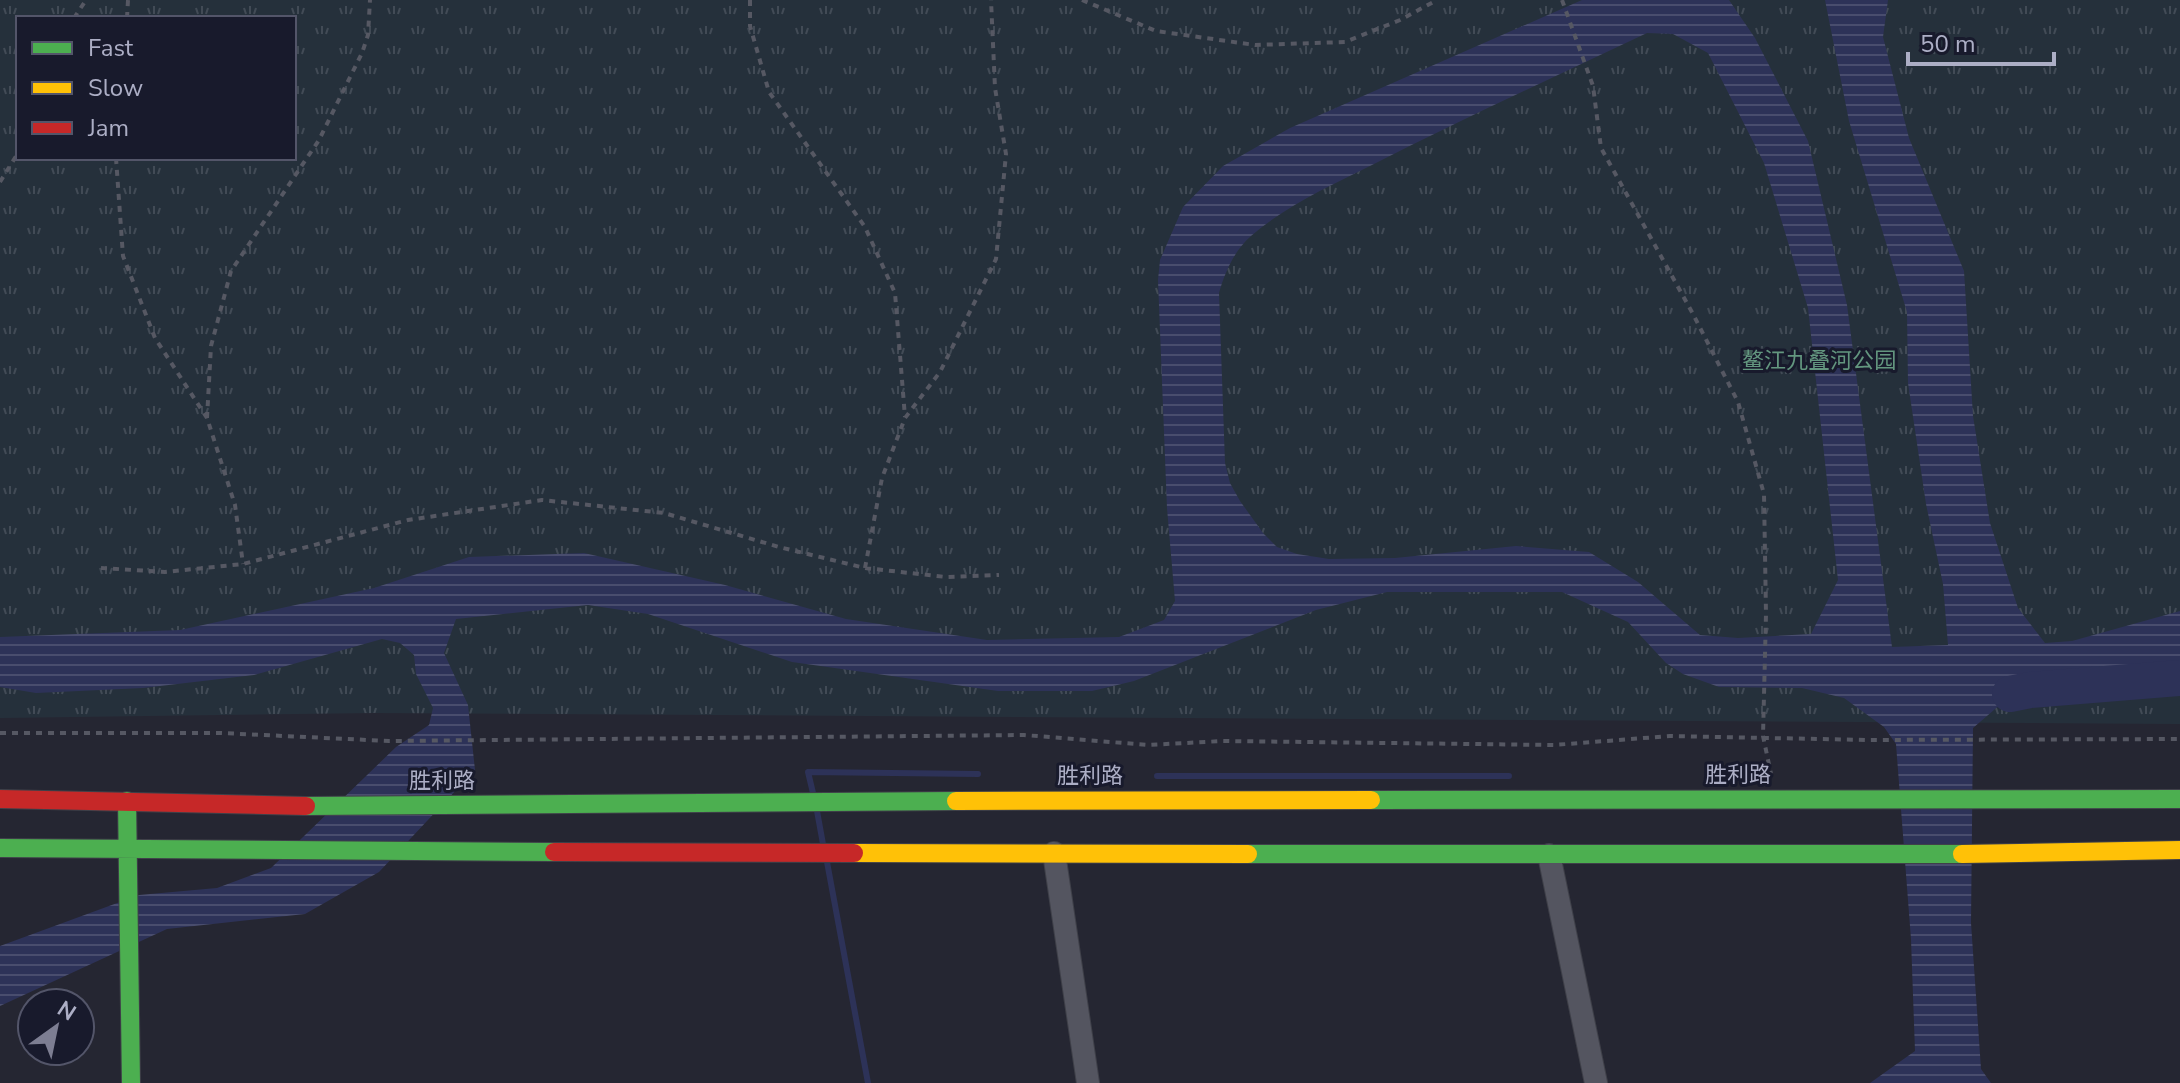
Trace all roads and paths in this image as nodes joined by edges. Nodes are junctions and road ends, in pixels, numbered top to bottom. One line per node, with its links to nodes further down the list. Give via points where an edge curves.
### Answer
1 (370, 0): 10 (path, via 362,53 319,140 231,271 211,346)
2 (750, 0): 11 (path, via 750,26 769,92 865,227 895,293)
3 (991, 0): 11 (path, via 995,88 1006,154 996,259 940,372)
4 (1082, 0): 5 (path, via 1156,31 1255,45 1345,42)
5 (1437, 0)
6 (1562, 0): 17 (path, via 1589,74 1601,148 1738,402 1764,494)
7 (16, 156): 9 (path)
8 (116, 160): 10 (path, via 123,256 155,338)
9 (0, 182)
10 (207, 418): 12 (path, via 235,505)
11 (905, 418): 14 (path, via 882,478)
12 (243, 564): 13 (path, via 165,572); 14 (path, via 408,520 542,500 664,513)
13 (101, 568)
14 (865, 568): 15 (path, via 946,577)
15 (999, 575)
16 (0, 733): 17 (path, via 221,733 389,741 1024,735 1148,745 1554,745 1670,736)
17 (1763, 736): 18 (path); 20 (path)
18 (2180, 739)
19 (0, 799): 22 (main road, 胜利路)
20 (1776, 799): 21 (main road, 胜利路); 22 (main road, 胜利路, via 277,806)
21 (2180, 799)
22 (127, 801): 25 (main road)
23 (0, 848): 25 (main road)
24 (2180, 850): 27 (main road)
25 (129, 851): 26 (main road); 28 (main road)
26 (1054, 853): 27 (main road); 29 (street)
27 (1549, 855): 30 (street)
28 (131, 1083)
29 (1088, 1083)
30 (1596, 1083)

